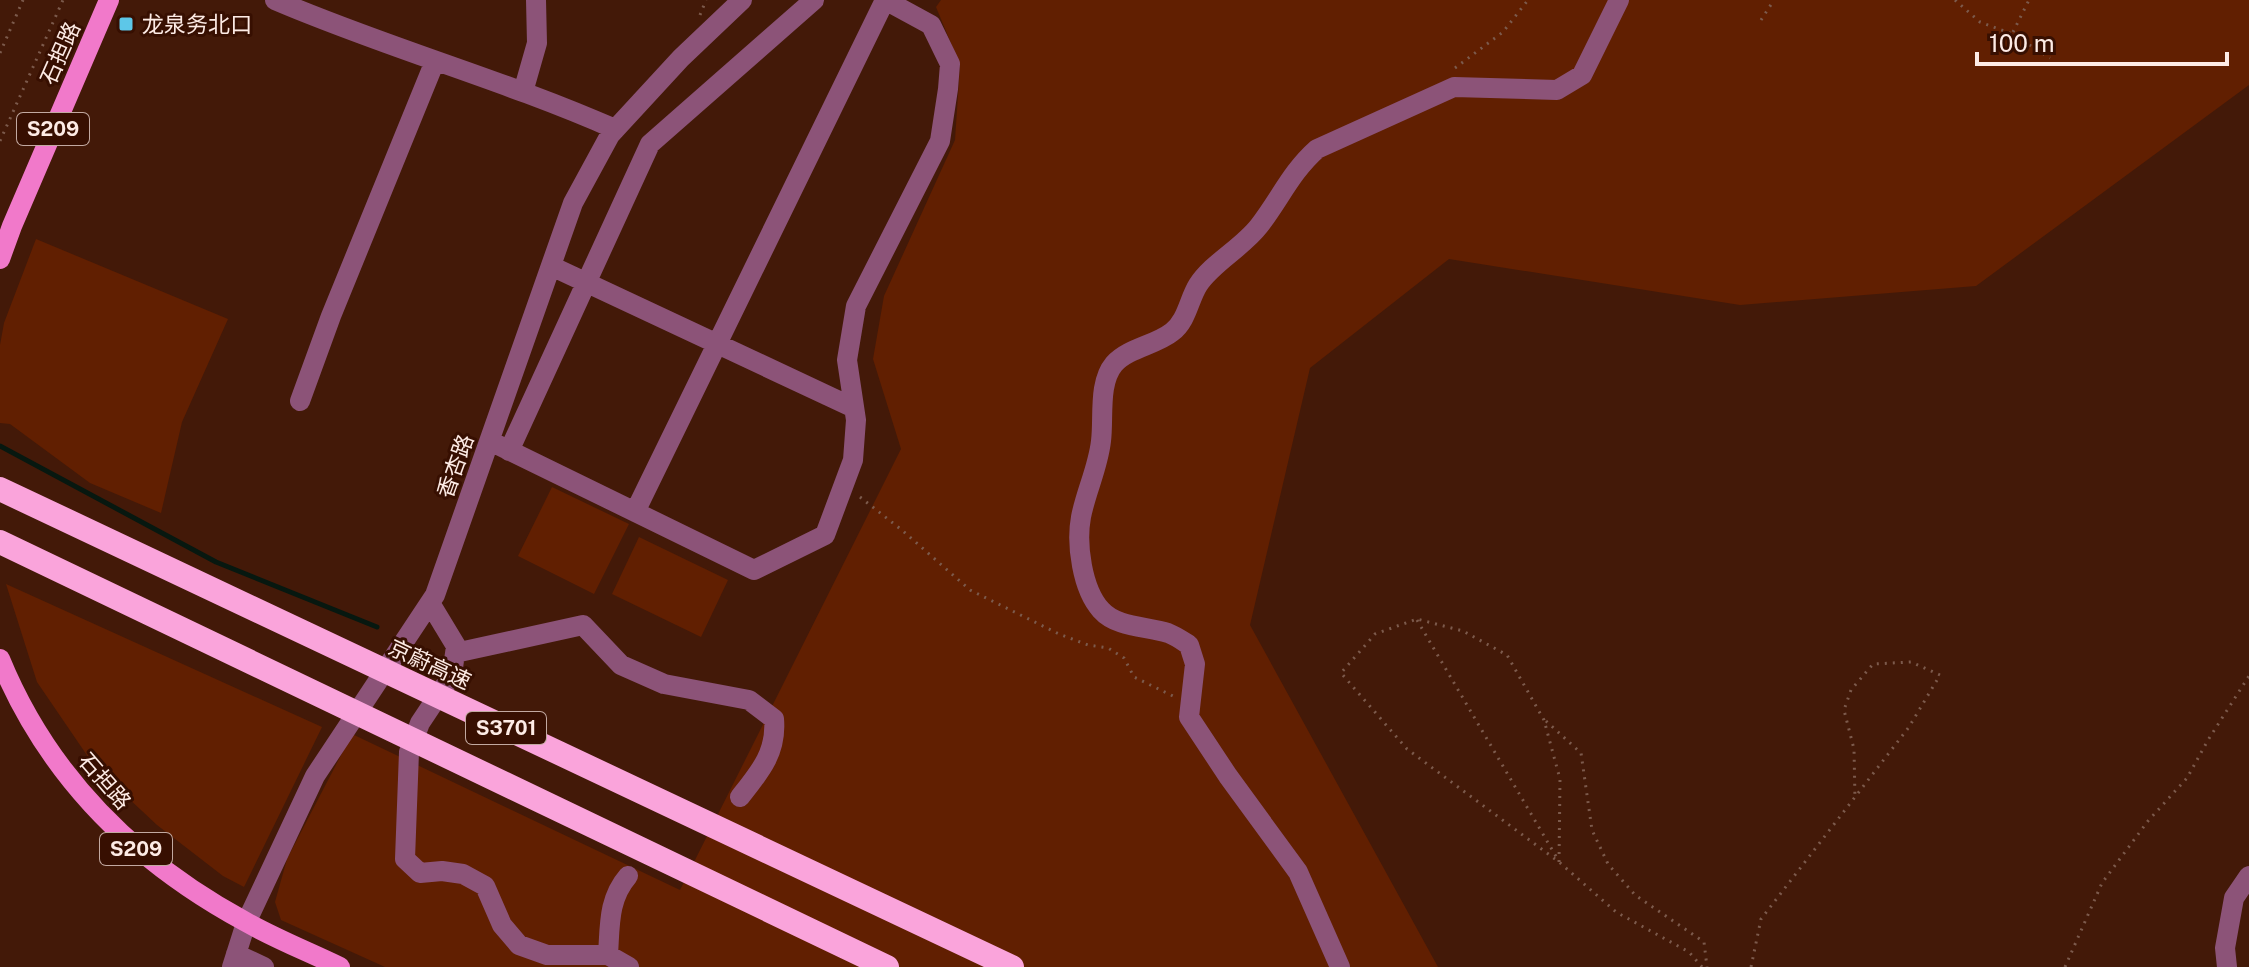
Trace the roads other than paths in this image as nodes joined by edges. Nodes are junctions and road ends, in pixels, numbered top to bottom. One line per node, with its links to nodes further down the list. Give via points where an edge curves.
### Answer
1 (109, 0): 11 (main road, 石担路 / S209)
2 (275, 0): 8 (street)
3 (536, 0): 9 (street, via 537,43)
4 (742, 0): 10 (street, 香杏路)
5 (814, 0): 13 (street, via 650,144)
6 (885, 0): 14 (street); 16 (street, via 931,25 950,64 940,141 856,306 847,360)
7 (1619, 0): 36 (street, via 1582,75 1557,90 1454,87 1317,149 1299,165 1259,226 1199,284 1173,332 1114,364 1105,382 1101,442 1080,521 1083,575 1105,614 1189,645 1195,664 1189,717 1298,872)
8 (435, 61): 9 (street); 15 (street)
9 (523, 92): 10 (street)
10 (615, 129): 12 (street, 香杏路, via 573,203)
11 (0, 259)
12 (551, 266): 13 (street); 17 (street, 香杏路)
13 (587, 283): 14 (street); 18 (street)
14 (717, 344): 16 (street); 20 (street)
15 (300, 401)
16 (854, 408): 20 (street, via 853,460 825,535 754,570)
17 (490, 441): 18 (street); 22 (street, 香杏路)
18 (509, 451): 20 (street)
19 (0, 489): 35 (highway, 京蔚高速 / S3701, bridge)
20 (635, 512)
21 (0, 542): 34 (highway, S3701, bridge)
22 (430, 603): 23 (street, via 456,646); 28 (street, 香杏路, via 315,776)
23 (455, 653): 25 (street, via 583,625 621,665 664,684 749,700 774,719 776,736 767,762); 29 (street, via 452,675 420,723 409,752 405,859 420,873 463,874 485,886 502,925 519,945 547,955)
24 (0, 659): 28 (main road, 石担路 / S209, via 42,744 126,842)
25 (740, 797)
26 (628, 876): 29 (street, via 617,889 610,914)
27 (2249, 876): 37 (street, via 2234,898)
28 (246, 923): 30 (street, 香杏路); 32 (main road, 石担路 / S209)
29 (608, 955): 33 (street)
30 (234, 961): 31 (street)
31 (264, 967)
32 (340, 967)
33 (629, 967)
34 (887, 967)
35 (1012, 967)
36 (1340, 967)
37 (2227, 967)

